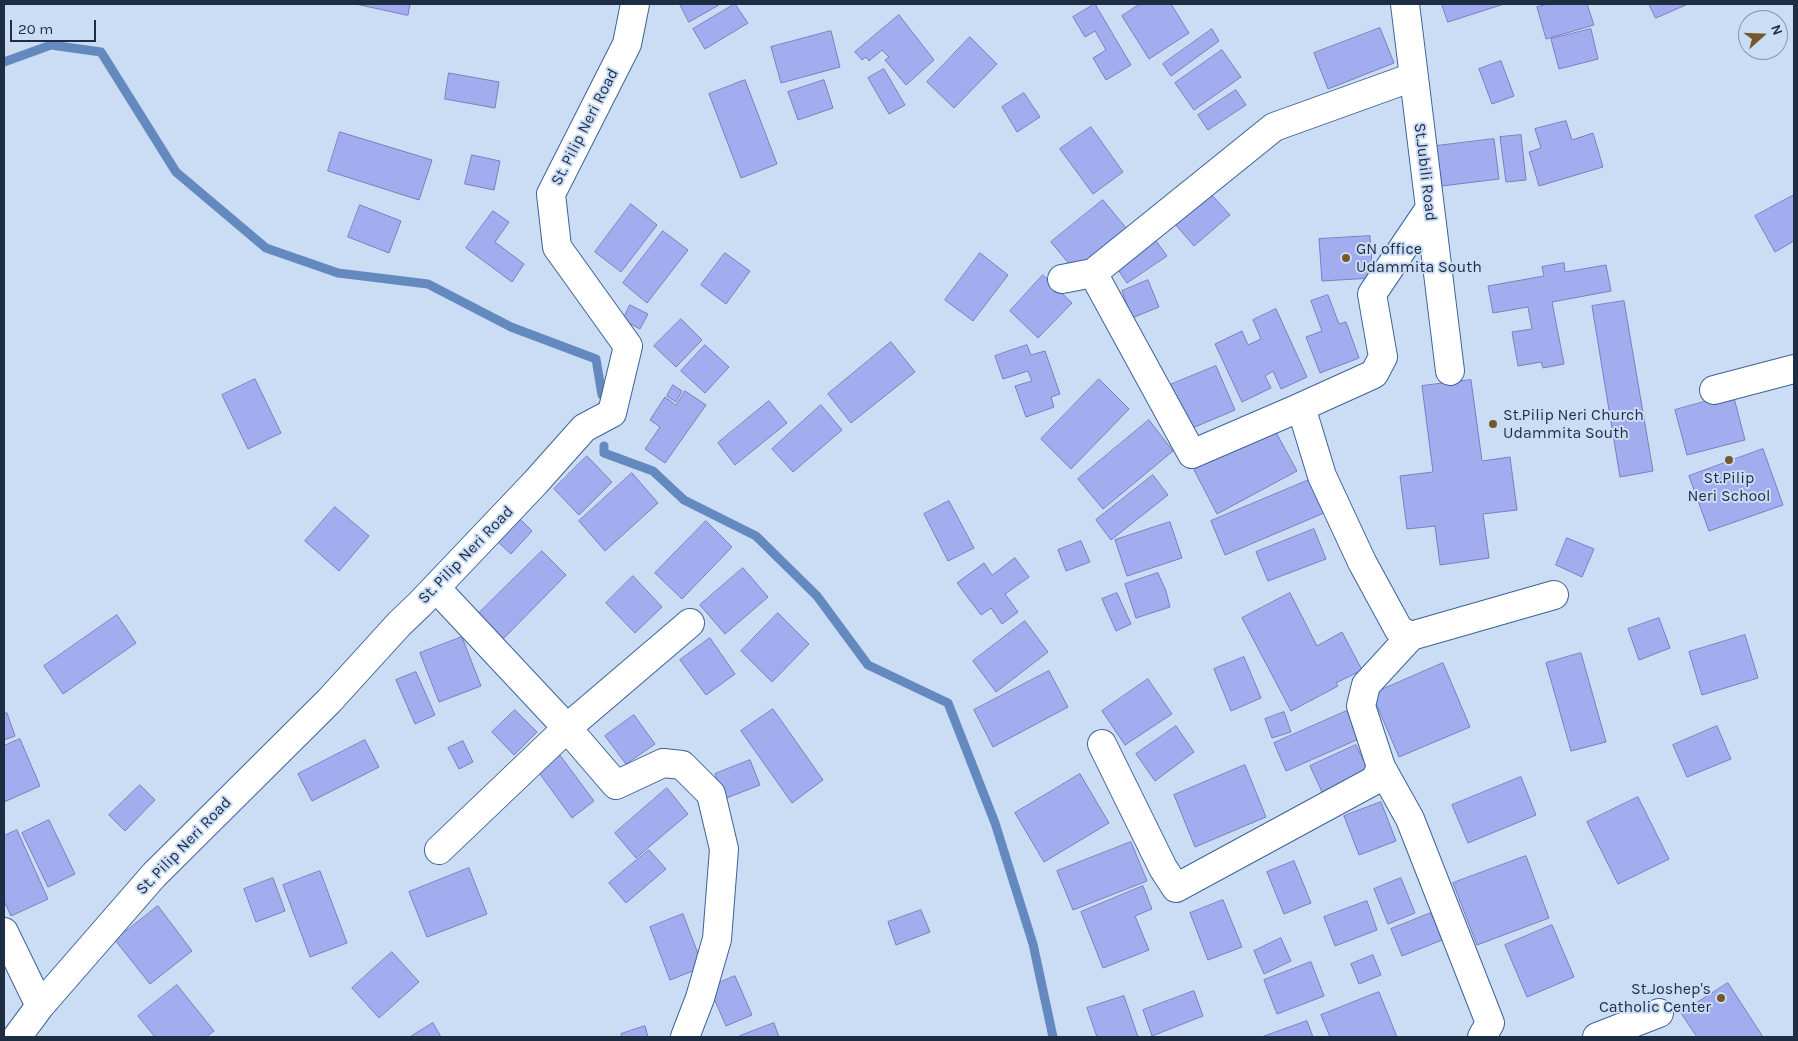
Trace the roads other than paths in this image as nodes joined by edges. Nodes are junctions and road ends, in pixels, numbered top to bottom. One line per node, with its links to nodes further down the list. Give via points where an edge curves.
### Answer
1 (636, 4): 11 (street, St. Pilip Neri Road, via 627,44 551,194 557,247 628,346 612,413 584,428)
2 (1405, 4): 3 (street, St.Jubili Road)
3 (1413, 77): 4 (street, St.Jubili Road); 5 (street, via 1274,127)
4 (1430, 208): 8 (street, St.Jubili Road); 10 (street, via 1372,294 1383,357 1374,374)
5 (1093, 273): 6 (street); 10 (street, via 1192,454)
6 (1062, 279)
7 (1794, 369): 9 (street)
8 (1450, 371)
9 (1714, 390)
10 (1301, 407): 14 (street, via 1322,476 1362,562 1399,630)
11 (436, 588): 15 (street); 20 (street, St. Pilip Neri Road, via 329,701 154,875)
12 (1554, 595): 14 (street)
13 (690, 623): 15 (street)
14 (1411, 636): 17 (street, via 1366,685 1362,706)
15 (567, 728): 18 (street); 23 (street, via 616,785 664,763 682,765 711,794 724,849 716,938 700,998)
16 (1102, 744): 17 (street, via 1176,888 1375,780)
17 (1381, 768): 24 (street, via 1410,819 1490,1023)
18 (439, 850)
19 (4, 932): 20 (street)
20 (40, 1006): 22 (street, St. Pilip Neri Road)
21 (1659, 1013): 25 (street)
22 (17, 1037)
23 (685, 1037)
24 (1482, 1037)
25 (1597, 1037)

